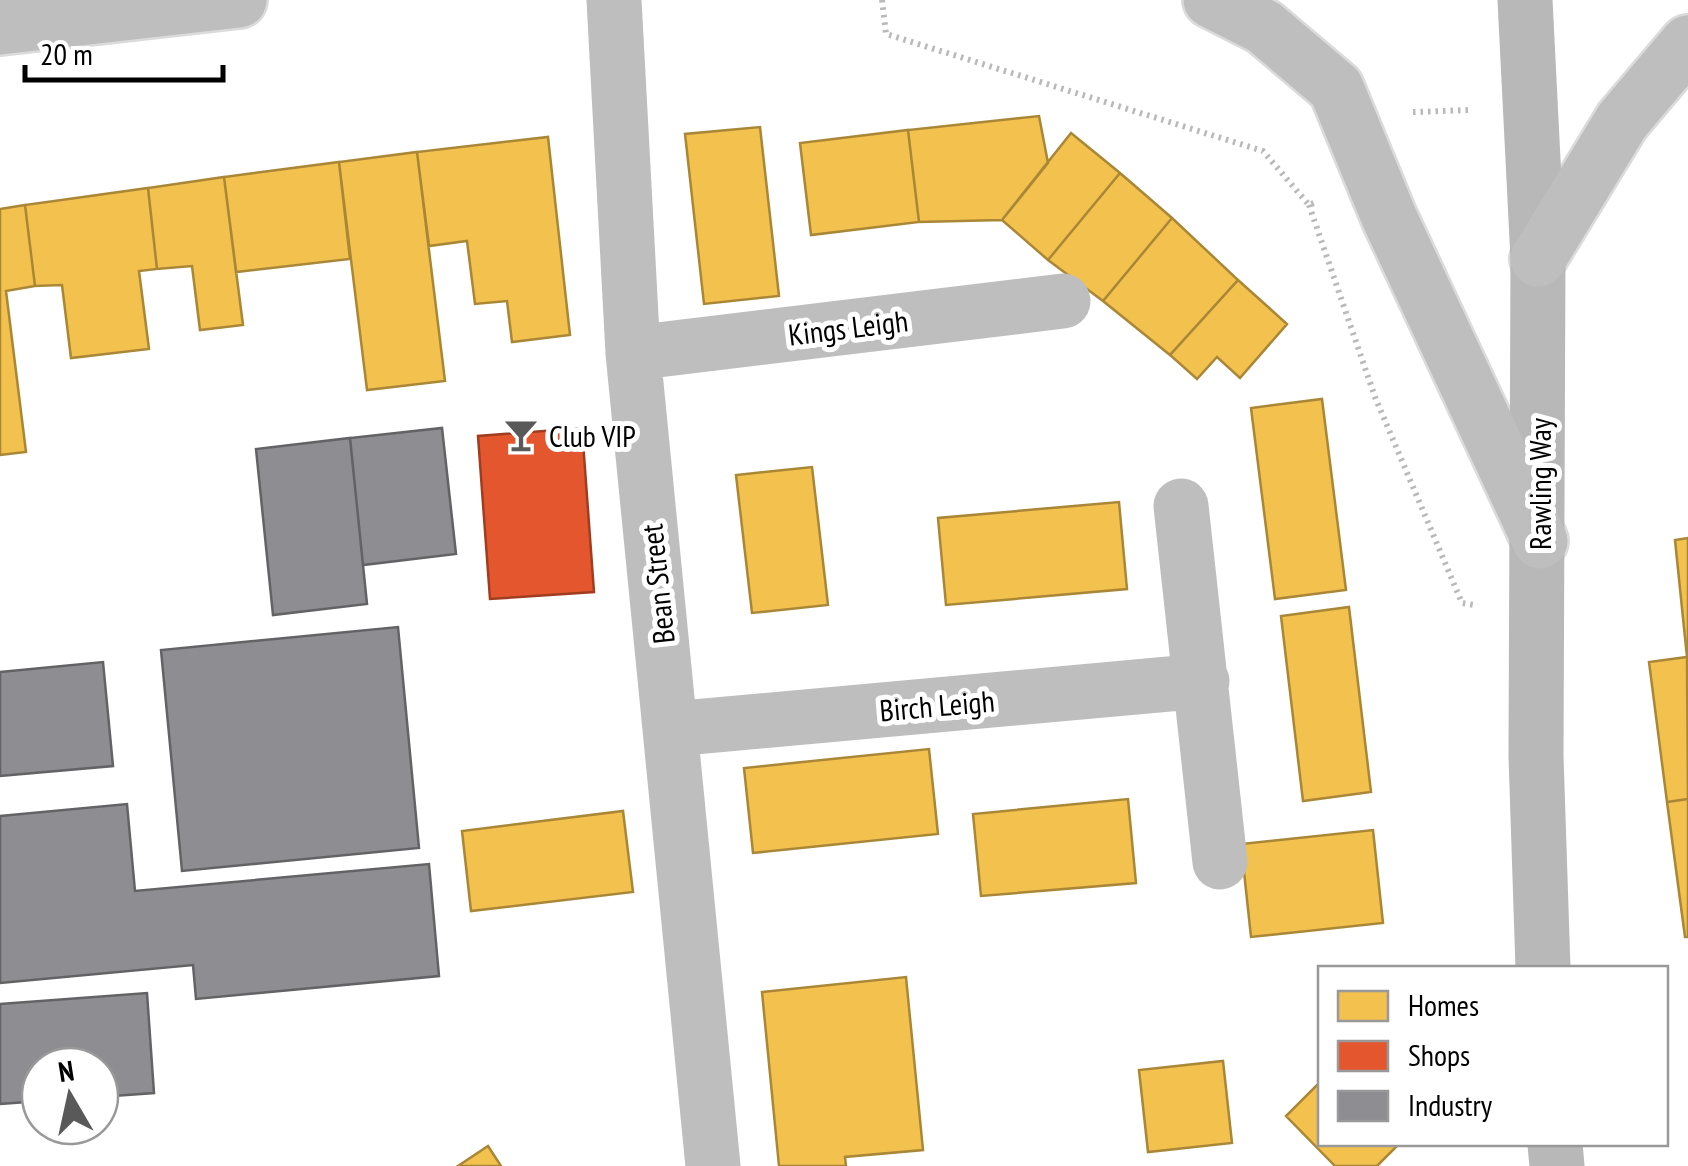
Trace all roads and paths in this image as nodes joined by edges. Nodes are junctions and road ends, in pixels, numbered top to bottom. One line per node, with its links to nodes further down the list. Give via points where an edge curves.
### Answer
1 (238, 0): 6 (street)
2 (614, 0): 14 (street, Bean Street)
3 (882, 0): 11 (path, via 886,34 1263,151)
4 (1211, 0): 10 (street, via 1264,27 1336,88)
5 (1525, 0): 9 (street, Rawling Way)
6 (119, 5): 7 (street)
7 (0, 27)
8 (1688, 43): 12 (street, via 1622,121)
9 (1532, 107): 10 (path, via 1405,113 1406,156); 12 (street, Rawling Way)
10 (1372, 177): 11 (path); 16 (street)
11 (1310, 205): 17 (path, via 1375,396 1462,604)
12 (1538, 259): 16 (street, Rawling Way)
13 (1063, 301): 14 (street, Kings Leigh)
14 (633, 353): 19 (street, Bean Street)
15 (1181, 506): 18 (street)
16 (1540, 541): 17 (street, Rawling Way)
17 (1538, 615): 21 (street, Rawling Way)
18 (1202, 682): 19 (street, Birch Leigh); 20 (street)
19 (672, 729): 22 (street, Bean Street)
20 (1220, 862)
21 (1544, 966)
22 (700, 1158)

